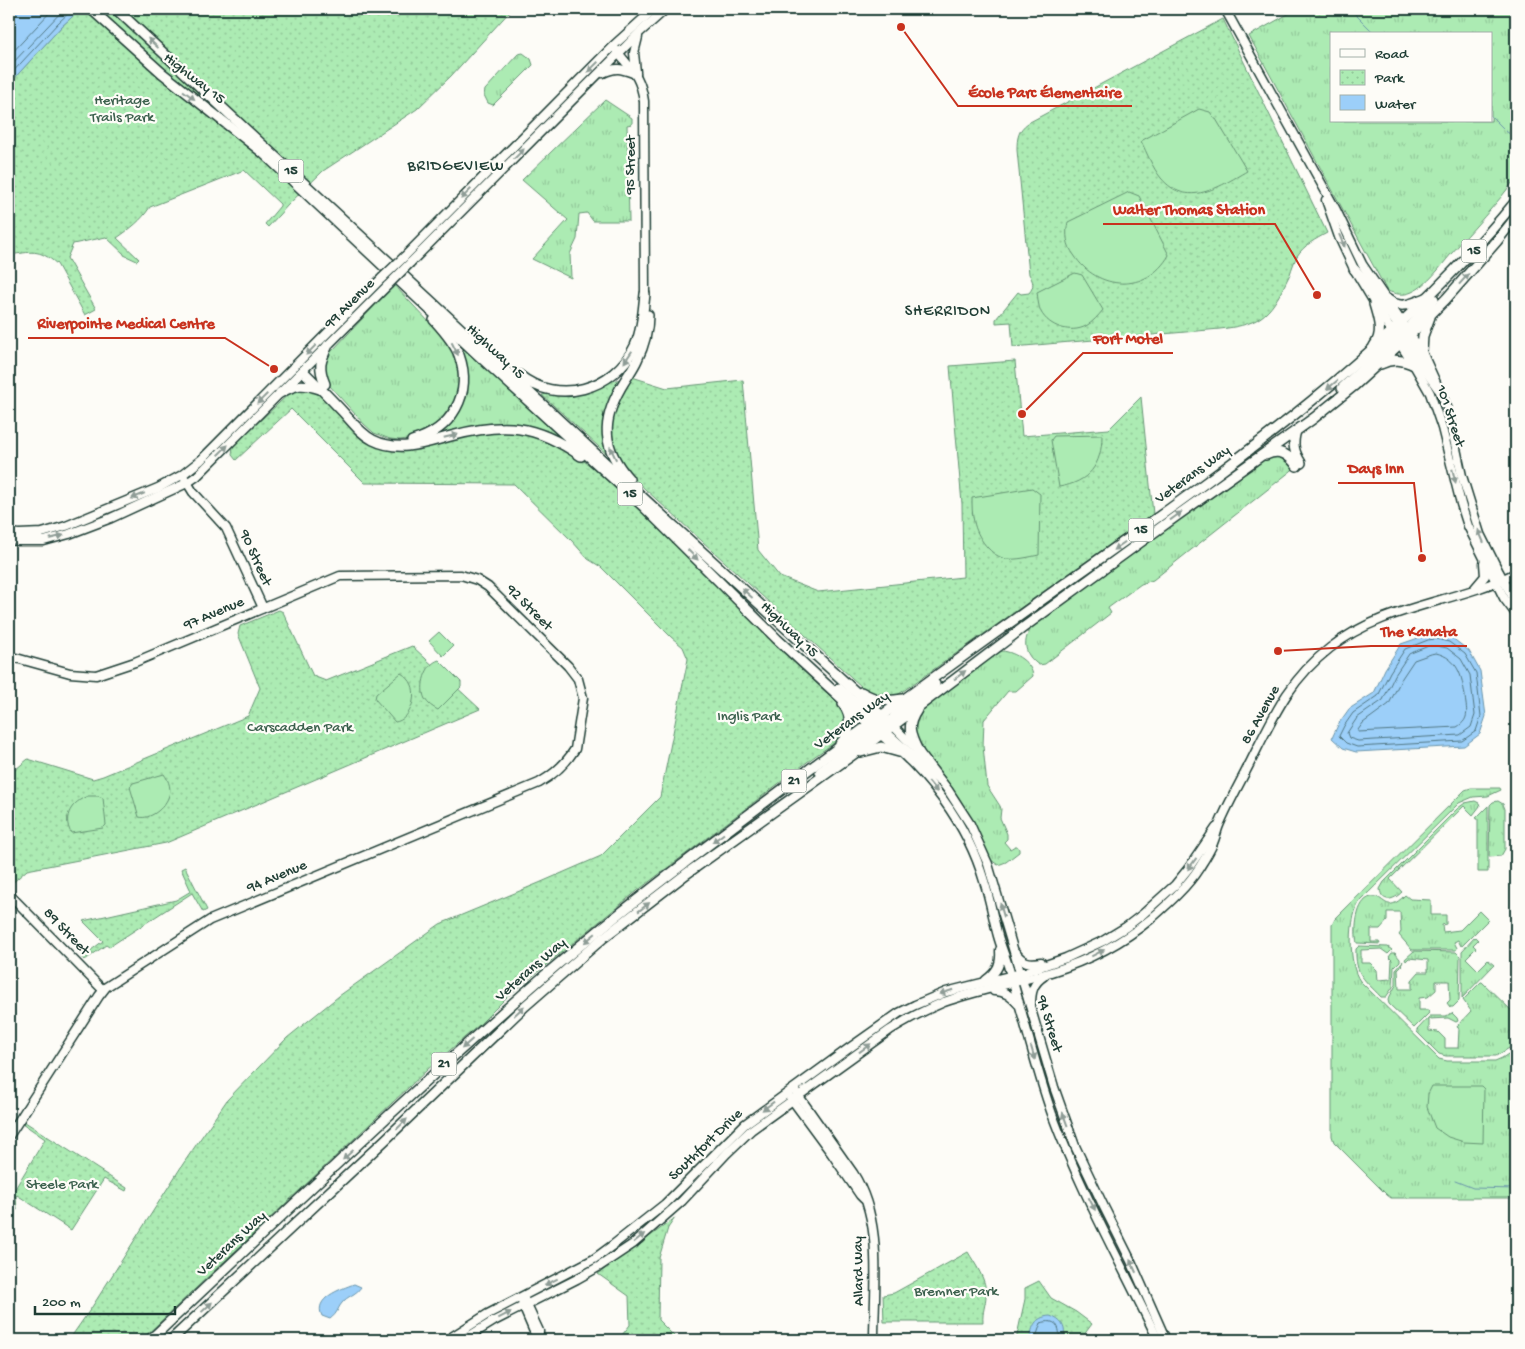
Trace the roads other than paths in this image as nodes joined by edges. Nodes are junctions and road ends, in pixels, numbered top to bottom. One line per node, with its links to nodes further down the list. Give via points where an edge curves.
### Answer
1 (91, 9): 17 (main road, Highway 15, one-way to 17, via 162,73 262,152)
2 (116, 9): 22 (main road, Highway 15 / 15, one-way to 2)
3 (654, 9): 7 (street, 99 Avenue)
4 (666, 9): 6 (street, 99 Avenue)
5 (1225, 9): 11 (street, 101 Street)
6 (639, 33): 8 (street, 99 Avenue); 9 (street, via 634,47)
7 (613, 46): 8 (street, 95 Street); 28 (street, 99 Avenue, one-way to 28, bridge, via 382,278)
8 (619, 54): 9 (street, 95 Street); 10 (street, 99 Avenue)
9 (636, 74): 10 (street, via 613,68); 16 (street, 95 Street, via 644,103)
10 (596, 78): 24 (street, 99 Avenue, one-way to 10, bridge)
11 (1319, 179): 15 (street, 101 Street, one-way to 15); 19 (street, 101 Street, via 1362,264)
12 (1516, 202): 14 (main road, Veterans Way / 15)
13 (1516, 217): 21 (main road, Veterans Way / 15, one-way to 13)
14 (1467, 259): 18 (main road, Veterans Way / 15); 23 (main road)
15 (1354, 269): 20 (street, 101 Street); 23 (main road, via 1366,281)
16 (645, 294): 22 (main road, one-way to 22, via 642,325 630,355 609,378 586,388 550,389 526,381); 39 (main road, one-way to 16, via 615,459 606,427 612,403 637,361 646,334 648,302)
17 (416, 296): 30 (main road, one-way to 30, via 455,346 463,371 461,399 444,423 421,438 398,442 387,440 362,426); 37 (main road, Highway 15 / 15)
18 (1429, 297): 19 (main road, via 1402,306); 23 (main road, Veterans Way / 15)
19 (1386, 299): 23 (street, 101 Street)
20 (1374, 304): 23 (street, 101 Street); 26 (main road, via 1379,337)
21 (1431, 315): 23 (main road, Veterans Way / 15); 25 (main road)
22 (458, 326): 39 (main road, Highway 15 / 15)
23 (1401, 334): 25 (street, 101 Street); 26 (main road, Veterans Way / 15); 27 (street, 101 Street); 29 (main road, Veterans Way / 15); 31 (main road); 33 (main road)
24 (328, 345): 28 (street, 99 Avenue); 30 (main road, via 320,361)
25 (1422, 352): 31 (street, 101 Street)
26 (1369, 353): 51 (main road, Veterans Way / 15, one-way to 51, via 1220,473)
27 (1414, 365): 29 (main road, via 1396,360); 42 (street, 101 Street, one-way to 42, via 1435,405 1461,504)
28 (301, 366): 30 (main road); 32 (street, 99 Avenue); 36 (street, 99 Avenue, one-way to 36)
29 (1374, 368): 33 (main road, Veterans Way / 15)
30 (323, 387): 32 (main road, via 300,385); 37 (main road, one-way to 37, via 360,430 372,440 391,447 491,428 526,429 567,446)
31 (1438, 388): 45 (street, 101 Street, one-way to 31, via 1473,514 1450,416)
32 (280, 394): 38 (street, 99 Avenue, one-way to 32)
33 (1314, 418): 34 (main road, Veterans Way / 15)
34 (1296, 431): 35 (main road, Veterans Way / 15); 35 (main road, via 1293,446 1299,465 1286,454 1277,452)
35 (1250, 464): 57 (main road, Veterans Way / 15, one-way to 35)
36 (182, 475): 38 (street, 90 Street); 40 (street, 99 Avenue, one-way to 40, via 66,526 42,532)
37 (615, 481): 50 (main road, Highway 15 / 15, one-way to 50)
38 (187, 483): 41 (street, 99 Avenue, one-way to 38, via 44,540 69,534); 48 (street, 90 Street, via 229,532)
39 (652, 506): 53 (main road, Highway 15 / 15, one-way to 39)
40 (9, 533)
41 (9, 540)
42 (1482, 556): 45 (street, 101 Street); 46 (street, via 1485,576)
43 (1516, 573): 45 (street, 86 Avenue)
44 (431, 575): 48 (street, 97 Avenue, via 340,576); 55 (street, 92 Street, via 467,576 485,584 572,671 578,679)
45 (1499, 581): 46 (street, 86 Avenue); 47 (street, 101 Street); 49 (street, 101 Street, via 1504,598)
46 (1473, 590): 65 (street, 86 Avenue, via 1378,620 1340,640 1319,658 1282,700)
47 (1516, 603)
48 (263, 608): 52 (street, 97 Avenue, via 96,675 70,673)
49 (1516, 614)
50 (777, 639): 54 (main road, Highway 15 / 15); 58 (main road, via 807,659)
51 (980, 644): 56 (main road, Veterans Way / 15); 58 (main road, via 975,652)
52 (9, 656)
53 (848, 684): 56 (main road, via 872,698 887,702); 58 (main road, Highway 15 / 15)
54 (835, 691): 58 (main road, Highway 15 / 15); 61 (main road, via 848,712 850,725 845,738)
55 (583, 698): 74 (street, 94 Avenue, via 576,749 539,783 210,920)
56 (906, 699): 58 (main road, Veterans Way / 15)
57 (922, 704): 58 (main road, Veterans Way / 15); 59 (main road, via 910,725)
58 (881, 726): 59 (street, 94 Street); 60 (street, 94 Street); 61 (main road, Veterans Way / 21); 62 (main road, Veterans Way / 21); 63 (main road); 64 (main road, via 767,814)
59 (918, 751): 63 (street, 94 Street)
60 (899, 752): 62 (main road, via 881,747); 67 (street, 94 Street, one-way to 67, via 934,788 963,831 984,881)
61 (832, 753): 84 (main road, Veterans Way / 21, one-way to 84, via 682,865 545,975 464,1046)
62 (852, 756): 64 (main road, Veterans Way / 21)
63 (940, 781): 68 (street, 94 Street, one-way to 63, via 988,864 970,824)
64 (765, 819): 85 (main road, Veterans Way / 21, one-way to 64, via 545,988 686,874)
65 (1220, 824): 69 (street, 86 Avenue, one-way to 69, via 1182,877 1158,901 1112,936); 70 (street, 86 Avenue, one-way to 65, via 1107,948 1163,908 1201,866)
66 (9, 894): 74 (street, 89 Street)
67 (998, 938): 72 (street, 94 Street); 73 (street, via 999,968)
68 (1013, 948): 69 (street, via 1028,964); 71 (street, 94 Street)
69 (1066, 958): 71 (street, 86 Avenue)
70 (1053, 972): 71 (street, 86 Avenue); 77 (street, via 1039,979 1033,987)
71 (1021, 977): 72 (street, 86 Avenue); 77 (street, 94 Street)
72 (1012, 979): 73 (street, Southfort Drive); 75 (street, Southfort Drive); 76 (street, 94 Street)
73 (982, 982): 78 (street, Southfort Drive, one-way to 78, via 946,992 906,1010)
74 (103, 990): 80 (street, 94 Avenue)
75 (975, 994): 76 (street, via 1000,991); 79 (street, Southfort Drive, one-way to 75, via 908,1019 945,1002)
76 (1019, 1006): 89 (street, 94 Street, one-way to 89, via 1046,1095 1070,1158)
77 (1032, 1014): 90 (street, 94 Street, one-way to 77, via 1075,1146)
78 (790, 1090): 79 (street, Allard Way); 81 (street, Southfort Drive, one-way to 81, via 745,1124 665,1204 631,1232 594,1259)
79 (796, 1098): 82 (street, Southfort Drive, one-way to 79, via 577,1279 633,1244 682,1201 740,1140); 88 (street, Allard Way, via 860,1195 868,1202 875,1259)
80 (9, 1136)
81 (522, 1297): 82 (street); 86 (street, Southfort Drive)
82 (525, 1305): 83 (street); 87 (street, Southfort Drive, one-way to 82)
83 (540, 1339)
84 (150, 1340)
85 (171, 1340)
86 (447, 1340)
87 (463, 1340)
88 (874, 1340)
89 (1158, 1340)
90 (1166, 1340)

